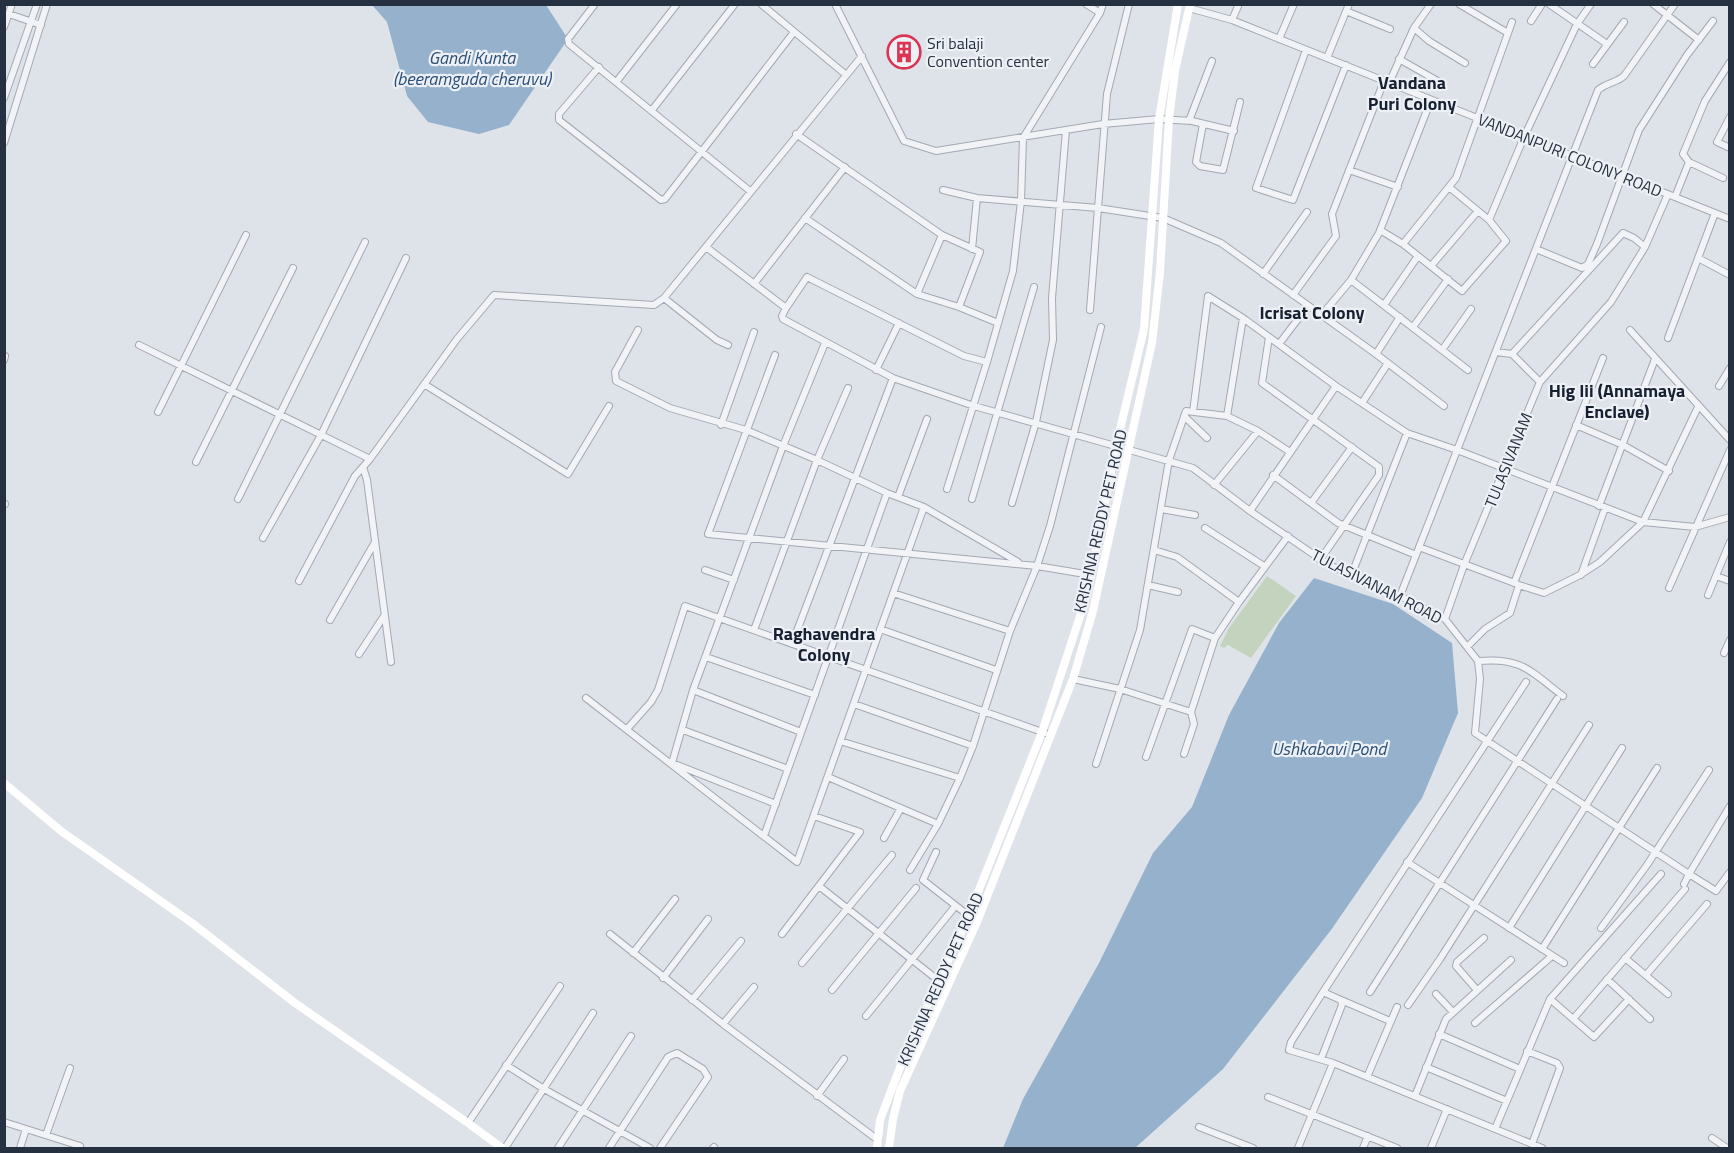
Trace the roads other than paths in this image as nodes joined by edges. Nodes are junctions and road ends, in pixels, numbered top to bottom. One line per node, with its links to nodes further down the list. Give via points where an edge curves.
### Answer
1 (12, 4): 24 (street)
2 (37, 4): 28 (street)
3 (47, 4): 34 (street)
4 (595, 4): 52 (street, via 568,41)
5 (678, 4): 54 (street)
6 (735, 4): 60 (street)
7 (761, 4): 38 (street)
8 (835, 4): 44 (street)
9 (1086, 4): 25 (street)
10 (1103, 4): 25 (street)
11 (1130, 4): 66 (street)
12 (1178, 4): 63 (main road, KRISHNA REDDY PET ROAD)
13 (1239, 4): 27 (street)
14 (1294, 4): 40 (street)
15 (1431, 4): 37 (street)
16 (1459, 4): 39 (street)
17 (1542, 4): 29 (street)
18 (1549, 4): 33 (street)
19 (1591, 4): 33 (street)
20 (1653, 4): 26 (street)
21 (1675, 4): 26 (street)
22 (1190, 6): 27 (street, VANDANPURI COLONY ROAD); 64 (main road, KRISHNA REDDY PET ROAD)
23 (1348, 8): 36 (street); 45 (street)
24 (9, 14): 28 (street); 35 (street)
25 (1100, 14): 72 (street)
26 (1667, 15): 41 (street); 76 (street, via 1624,76 1598,90)
27 (1232, 20): 40 (street, VANDANPURI COLONY ROAD)
28 (31, 21): 34 (street); 57 (street)
29 (1531, 21)
30 (1713, 21): 41 (street)
31 (1512, 22): 39 (street)
32 (1624, 22): 42 (street)
33 (1577, 24): 42 (street); 71 (street)
34 (41, 25): 73 (street)
35 (4, 27)
36 (1389, 28)
37 (1414, 28): 46 (street); 49 (street)
38 (794, 32): 53 (street); 75 (street)
39 (1508, 33): 62 (street)
40 (1279, 39): 43 (street, VANDANPURI COLONY ROAD)
41 (1699, 40): 80 (street, via 1642,125)
42 (1607, 44): 50 (street)
43 (1306, 50): 45 (street, VANDANPURI COLONY ROAD); 51 (street, via 1256,188 1293,200)
44 (861, 56): 53 (street); 72 (street, via 904,141 936,150)
45 (1327, 58): 51 (street, VANDANPURI COLONY ROAD)
46 (1399, 59): 55 (street); 56 (street)
47 (1212, 61): 65 (street)
48 (1730, 62): 77 (street, via 1689,136 1683,154)
49 (1465, 63)
50 (1593, 64)
51 (1346, 65): 55 (street, VANDANPURI COLONY ROAD)
52 (599, 67): 54 (street); 75 (street, via 559,114 559,120 661,200)
53 (845, 74): 70 (street)
54 (617, 81): 60 (street)
55 (1387, 82): 58 (street, VANDANPURI COLONY ROAD); 79 (street)
56 (1443, 84)
57 (4, 98)
58 (1431, 100): 62 (street, VANDANPURI COLONY ROAD); 82 (street)
59 (1240, 102): 69 (street)
60 (652, 110): 75 (street)
61 (1730, 117): 74 (street, via 1717,142)
62 (1478, 118): 71 (street, VANDANPURI COLONY ROAD); 83 (street)
63 (1159, 119): 64 (street); 66 (street); 94 (main road, KRISHNA REDDY PET ROAD)
64 (1169, 119): 65 (street); 96 (main road, KRISHNA REDDY PET ROAD)
65 (1189, 121): 67 (street)
66 (1103, 124): 68 (street); 90 (street)
67 (1203, 124): 69 (street); 69 (street, via 1196,162 1210,169 1225,169)
68 (1066, 130): 72 (street); 89 (street)
69 (1233, 131)
70 (796, 134): 78 (street); 85 (street)
71 (1524, 137): 76 (street, VANDANPURI COLONY ROAD); 98 (street)
72 (1023, 138): 88 (street)
73 (4, 143)
74 (1730, 148)
75 (701, 151): 85 (street)
76 (1572, 156): 80 (street, VANDANPURI COLONY ROAD); 107 (street)
77 (1689, 162): 81 (street); 86 (street, TULASIVANAM)
78 (845, 167): 95 (street); 101 (street)
79 (1349, 170): 82 (street); 120 (street, via 1332,214 1336,236)
80 (1622, 176): 86 (street, VANDANPURI COLONY ROAD); 107 (street, via 1588,264 1582,268)
81 (1723, 178)
82 (1398, 187): 99 (street)
83 (1449, 187): 92 (street); 103 (street)
84 (943, 190): 87 (street)
85 (750, 191): 104 (street)
86 (1671, 195): 93 (street, VANDANPURI COLONY ROAD); 105 (street, TULASIVANAM)
87 (977, 198): 88 (street); 106 (street)
88 (1021, 201): 89 (street); 132 (street, via 1013,271)
89 (1060, 204): 90 (street); 177 (street, via 1052,298 1053,340)
90 (1098, 208): 94 (street); 127 (street)
91 (1307, 212): 113 (street)
92 (1478, 212): 98 (street); 111 (street)
93 (1715, 213): 97 (street, VANDANPURI COLONY ROAD); 110 (street)
94 (1151, 216): 96 (street); 189 (main road, KRISHNA REDDY PET ROAD, via 1144,329)
95 (805, 218): 117 (street); 119 (street)
96 (1163, 218): 113 (street, via 1221,243); 191 (main road, KRISHNA REDDY PET ROAD, via 1152,343)
97 (1730, 219)
98 (1489, 220): 115 (street, via 1506,241 1463,290)
99 (1380, 230): 103 (street); 116 (street)
100 (246, 235): 153 (street)
101 (942, 235): 106 (street); 119 (street)
102 (365, 242): 172 (street)
103 (1403, 244): 108 (street)
104 (705, 247): 117 (street); 121 (street)
105 (1645, 247): 147 (street, via 1623,233); 158 (street, TULASIVANAM, via 1611,302)
106 (972, 249): 124 (street, via 980,252)
107 (1536, 249): 145 (street)
108 (1418, 256): 111 (street); 122 (street)
109 (406, 258): 184 (street)
110 (1698, 258): 114 (street); 139 (street)
111 (1431, 266): 115 (street)
112 (293, 268): 163 (street)
113 (1263, 274): 120 (street)
114 (1730, 275)
115 (1448, 279): 134 (street)
116 (1351, 280): 122 (street); 128 (street)
117 (754, 284): 125 (street)
118 (1034, 287): 170 (street)
119 (917, 294): 124 (street)
120 (1293, 295): 123 (street)
121 (664, 298): 143 (street); 159 (street, via 651,306 494,295)
122 (1384, 305): 129 (street)
123 (1308, 306): 128 (street); 141 (street)
124 (959, 307): 132 (street)
125 (786, 309): 131 (street, via 807,277); 140 (street, TULASIVANAM ROAD, via 783,320)
126 (1471, 309): 144 (street)
127 (1090, 310)
128 (1321, 316): 146 (street)
129 (1400, 317): 134 (street); 146 (street)
130 (1243, 318): 138 (street); 171 (street, via 1208,296); 174 (street)
131 (899, 323): 151 (street, via 964,356); 155 (street)
132 (998, 323): 151 (street)
133 (1101, 327): 182 (street)
134 (1413, 327): 144 (street)
135 (638, 330): 178 (street, via 615,372 616,381 670,408)
136 (1630, 330): 150 (street)
137 (754, 332): 178 (street)
138 (1269, 337): 141 (street); 176 (street, via 1262,383)
139 (1668, 338)
140 (825, 342): 155 (street, TULASIVANAM ROAD); 188 (street)
141 (1279, 344): 160 (street)
142 (140, 345): 153 (street)
143 (728, 345)
144 (1442, 350): 156 (street)
145 (1497, 352): 147 (street); 192 (street)
146 (1376, 354): 152 (street)
147 (1512, 354): 158 (street)
148 (775, 355): 180 (street)
149 (1603, 358): 179 (street)
150 (1655, 359): 168 (street); 187 (street)
151 (987, 362): 166 (street)
152 (1388, 363): 164 (street); 167 (street)
153 (180, 364): 163 (street); 169 (street)
154 (1730, 368): 161 (street)
155 (876, 370): 157 (street, TULASIVANAM ROAD)
156 (1468, 370)
157 (893, 378): 166 (street, TULASIVANAM ROAD); 203 (street)
158 (1540, 382): 200 (street, TULASIVANAM)
159 (424, 384): 165 (street, via 568,474); 195 (street)
160 (1336, 386): 164 (street); 176 (street)
161 (1719, 386)
162 (848, 388): 196 (street)
163 (231, 390): 172 (street); 198 (street)
164 (1362, 402): 183 (street)
165 (609, 406)
166 (974, 406): 170 (street, TULASIVANAM ROAD); 206 (street)
167 (1444, 406)
168 (1698, 406): 186 (street); 201 (street)
169 (158, 412)
170 (999, 412): 177 (street, TULASIVANAM ROAD); 210 (street)
171 (1192, 412): 173 (street, via 1186,411); 174 (street)
172 (279, 414): 184 (street); 209 (street)
173 (1184, 416): 185 (street); 197 (street)
174 (1227, 416): 181 (street)
175 (927, 419): 208 (street)
176 (1313, 419): 190 (street); 194 (street)
177 (1036, 422): 182 (street, TULASIVANAM ROAD); 211 (street)
178 (721, 424): 180 (street)
179 (1576, 425): 187 (street); 205 (street)
180 (746, 430): 188 (street); 226 (street, via 708,534)
181 (1258, 431): 194 (street); 204 (street)
182 (1073, 433): 189 (street, TULASIVANAM ROAD); 239 (street)
183 (1407, 433): 192 (street); 223 (street)
184 (321, 435): 195 (street); 225 (street)
185 (1207, 438)
186 (1730, 440)
187 (1623, 445): 201 (street); 214 (street)
188 (783, 446): 196 (street); 226 (street)
189 (1116, 446): 191 (street, TULASIVANAM ROAD); 242 (main road, KRISHNA REDDY PET ROAD)
190 (1352, 447): 212 (street); 220 (street, via 1379,470)
191 (1128, 449): 197 (street, TULASIVANAM ROAD); 276 (main road, KRISHNA REDDY PET ROAD, via 1093,611)
192 (1457, 450): 200 (street); 231 (street)
193 (1730, 450): 221 (street)
194 (1290, 452): 202 (street)
195 (370, 459): 199 (street)
196 (817, 460): 203 (street); 229 (street)
197 (1169, 460): 204 (street, TULASIVANAM ROAD, via 1193,468); 215 (street)
198 (196, 462)
199 (363, 467): 227 (street); 247 (street)
200 (1504, 469): 205 (street); 238 (street, TULASIVANAM)
201 (1669, 471): 219 (street)
202 (1273, 475): 212 (street); 216 (street)
203 (854, 477): 207 (street); 230 (street)
204 (1214, 485): 216 (street, TULASIVANAM ROAD)
205 (1551, 488): 214 (street); 249 (street)
206 (947, 489)
207 (887, 493): 208 (street); 232 (street)
208 (898, 497): 213 (street)
209 (238, 499)
210 (972, 499)
211 (1012, 503)
212 (1311, 503): 220 (street)
213 (924, 507): 234 (street); 237 (street)
214 (1602, 507): 219 (street); 243 (street)
215 (1161, 509): 217 (street); 233 (street)
216 (1250, 511): 224 (street, TULASIVANAM ROAD)
217 (1195, 515)
218 (1730, 517): 221 (street)
219 (1643, 522): 221 (street); 243 (street)
220 (1345, 526): 223 (street); 236 (street)
221 (1695, 527): 251 (street)
222 (1205, 528): 240 (street)
223 (1366, 535): 235 (street); 244 (street)
224 (1288, 536): 236 (street, TULASIVANAM ROAD); 240 (street)
225 (263, 538)
226 (749, 539): 229 (street); 246 (street)
227 (375, 542): 257 (street); 260 (street)
228 (1730, 542): 245 (street)
229 (787, 543): 230 (street); 262 (street)
230 (828, 546): 232 (street); 266 (street)
231 (1419, 547): 235 (street); 238 (street)
232 (866, 550): 234 (street); 270 (street)
233 (1154, 550): 250 (street); 256 (street, via 1177,558)
234 (907, 554): 237 (street); 253 (street)
235 (1416, 555): 255 (street)
236 (1320, 560): 244 (street, TULASIVANAM ROAD)
237 (1021, 564): 239 (street)
238 (1464, 565): 249 (street); 259 (street, TULASIVANAM)
239 (1037, 566): 242 (street); 263 (street)
240 (1264, 566): 256 (street)
241 (705, 570): 246 (street)
242 (1091, 575): 290 (main road, KRISHNA REDDY PET ROAD)
243 (1581, 575): 249 (street, via 1544,593)
244 (1351, 576): 255 (street, TULASIVANAM ROAD)
245 (1716, 576): 248 (street); 254 (street)
246 (734, 580): 258 (street)
247 (299, 581)
248 (1730, 581)
249 (1516, 584): 267 (street, via 1510,613)
250 (1148, 585): 252 (street); 278 (street, via 1140,630)
251 (1669, 588)
252 (1178, 592)
253 (893, 593): 261 (street); 263 (street)
254 (1708, 595)
255 (1400, 596): 259 (street, TULASIVANAM ROAD)
256 (1239, 602): 264 (street)
257 (384, 616): 269 (street); 273 (street)
258 (720, 618): 262 (street); 271 (street); 287 (street, via 685,606 658,690)
259 (1445, 619): 267 (street, TULASIVANAM ROAD)
260 (330, 620)
261 (880, 629): 274 (street); 275 (street)
262 (754, 630): 266 (street)
263 (1010, 632): 275 (street)
264 (1215, 638): 283 (street, via 1192,629); 285 (street)
265 (1730, 639): 268 (street)
266 (792, 644): 270 (street)
267 (1467, 647): 272 (street, TULASIVANAM ROAD)
268 (1724, 653)
269 (359, 654)
270 (828, 656): 274 (street); 280 (street)
271 (706, 657): 279 (street); 280 (street)
272 (1478, 661): 293 (street, via 1475,733); 298 (street, via 1510,660 1527,668 1560,697)
273 (391, 662)
274 (866, 670): 282 (street); 284 (street)
275 (996, 670): 284 (street)
276 (1073, 679): 278 (street); 291 (main road, KRISHNA REDDY PET ROAD)
277 (1526, 682): 293 (street)
278 (1120, 688): 283 (street); 300 (street)
279 (693, 690): 288 (street); 289 (street)
280 (814, 695): 289 (street)
281 (586, 698): 287 (street)
282 (854, 704): 292 (street); 294 (street)
283 (1166, 704): 285 (street); 297 (street)
284 (984, 711): 290 (street); 294 (street)
285 (1191, 712): 296 (street, via 1194,724)
286 (1589, 725): 307 (street)
287 (627, 729): 299 (street)
288 (683, 730): 299 (street); 302 (street)
289 (801, 732): 302 (street)
290 (1041, 732): 291 (street); 333 (main road, KRISHNA REDDY PET ROAD)
291 (1051, 735): 413 (main road, KRISHNA REDDY PET ROAD, via 976,922 900,1091)
292 (840, 741): 304 (street); 305 (street)
293 (1486, 742): 298 (street); 320 (street)
294 (973, 746): 305 (street)
295 (1622, 748): 309 (street)
296 (1184, 754)
297 (1146, 757)
298 (1518, 761): 307 (street); 325 (street)
299 (672, 763): 308 (street); 315 (street)
300 (1096, 764)
301 (1658, 768): 314 (street)
302 (788, 769): 308 (street)
303 (1708, 770): 318 (street)
304 (828, 777): 311 (street); 312 (street)
305 (960, 778): 313 (street)
306 (4, 783): 396 (main road, via 61,831)
307 (1552, 783): 309 (street); 330 (street)
308 (776, 804): 315 (street)
309 (1586, 806): 314 (street); 335 (street)
310 (1730, 806): 324 (street)
311 (901, 808): 313 (street); 316 (street)
312 (814, 816): 315 (street, via 798,862); 326 (street, via 860,832)
313 (938, 824): 321 (street)
314 (1620, 828): 318 (street); 342 (street)
315 (764, 836)
316 (884, 838)
317 (936, 852): 333 (street, via 923,880)
318 (1655, 852): 324 (street); 336 (street)
319 (892, 855): 331 (street)
320 (1407, 862): 325 (street); 358 (street)
321 (910, 870)
322 (1730, 872): 328 (street)
323 (1661, 874): 362 (street)
324 (1689, 874): 328 (street); 346 (street, via 1684,886)
325 (1440, 883): 330 (street); 359 (street)
326 (819, 886): 331 (street); 339 (street)
327 (916, 888): 337 (street)
328 (1716, 891): 350 (street)
329 (675, 899): 343 (street)
330 (1474, 905): 335 (street); 366 (street)
331 (848, 908): 337 (street); 348 (street)
332 (953, 909): 345 (street)
333 (969, 916): 353 (main road, KRISHNA REDDY PET ROAD)
334 (708, 919): 351 (street)
335 (1509, 928): 342 (street)
336 (1602, 928)
337 (879, 932): 345 (street); 356 (street)
338 (610, 934): 343 (street)
339 (782, 934)
340 (1484, 938): 357 (street, via 1456,966)
341 (741, 941): 364 (street)
342 (1542, 949): 344 (street)
343 (633, 953): 351 (street)
344 (1552, 956): 349 (street); 374 (street)
345 (913, 958): 353 (street); 370 (street)
346 (1625, 958): 350 (street); 352 (street)
347 (1511, 960): 357 (street)
348 (802, 963)
349 (1564, 963)
350 (1646, 975): 361 (street)
351 (663, 978): 364 (street)
352 (1606, 979): 363 (street); 371 (street)
353 (939, 981): 404 (main road, KRISHNA REDDY PET ROAD, via 880,1120)
354 (560, 986): 382 (street)
355 (754, 987): 375 (street)
356 (831, 990)
357 (1477, 990): 368 (street)
358 (1323, 992): 365 (street); 380 (street, via 1289,1050)
359 (1370, 992)
360 (1436, 994): 368 (street)
361 (1668, 994)
362 (1550, 999): 371 (street); 378 (street)
363 (1629, 999): 371 (street, via 1594,1037); 372 (street)
364 (692, 1000): 375 (street)
365 (1341, 1000): 373 (street); 380 (street)
366 (1408, 1005)
367 (1396, 1006): 373 (street)
368 (1453, 1012): 376 (street)
369 (593, 1013): 387 (street)
370 (866, 1016)
371 (1574, 1018)
372 (1650, 1019)
373 (1390, 1021): 386 (street)
374 (1475, 1023)
375 (723, 1024): 388 (street)
376 (1439, 1034): 383 (street); 385 (street)
377 (631, 1036): 393 (street)
378 (1527, 1051): 385 (street); 405 (street, via 1557,1063 1560,1068)
379 (844, 1059): 388 (street)
380 (1321, 1059): 381 (street)
381 (1334, 1063): 386 (street); 394 (street)
382 (506, 1065): 387 (street); 396 (street)
383 (1426, 1067): 389 (street); 391 (street)
384 (70, 1068): 401 (street)
385 (1520, 1069): 391 (street)
386 (1367, 1077): 389 (street)
387 (544, 1089): 393 (street); 408 (street)
388 (817, 1096): 404 (street)
389 (1415, 1096): 392 (street)
390 (1268, 1097): 394 (street)
391 (1507, 1101): 399 (street)
392 (1447, 1109): 399 (street); 418 (street)
393 (584, 1112): 400 (street); 409 (street)
394 (1313, 1113): 402 (street); 415 (street)
395 (4, 1122): 398 (street)
396 (468, 1123): 408 (main road)
397 (1199, 1127): 414 (street)
398 (26, 1129): 401 (street); 407 (street)
399 (1495, 1129): 405 (street)
400 (620, 1132): 410 (street); 411 (street); 412 (street, via 668,1057 677,1053 708,1077)
401 (46, 1135): 406 (street)
402 (1368, 1136): 416 (street); 417 (street)
403 (1712, 1138): 420 (street)
404 (878, 1144)
405 (1532, 1144): 419 (street)
406 (80, 1146)
407 (20, 1149)
408 (503, 1149)
409 (558, 1149)
410 (609, 1149)
411 (650, 1149)
412 (660, 1149)
413 (889, 1149)
414 (1253, 1149)
415 (1298, 1149)
416 (1363, 1149)
417 (1397, 1149)
418 (1431, 1149)
419 (1542, 1149)
420 (1727, 1149)

